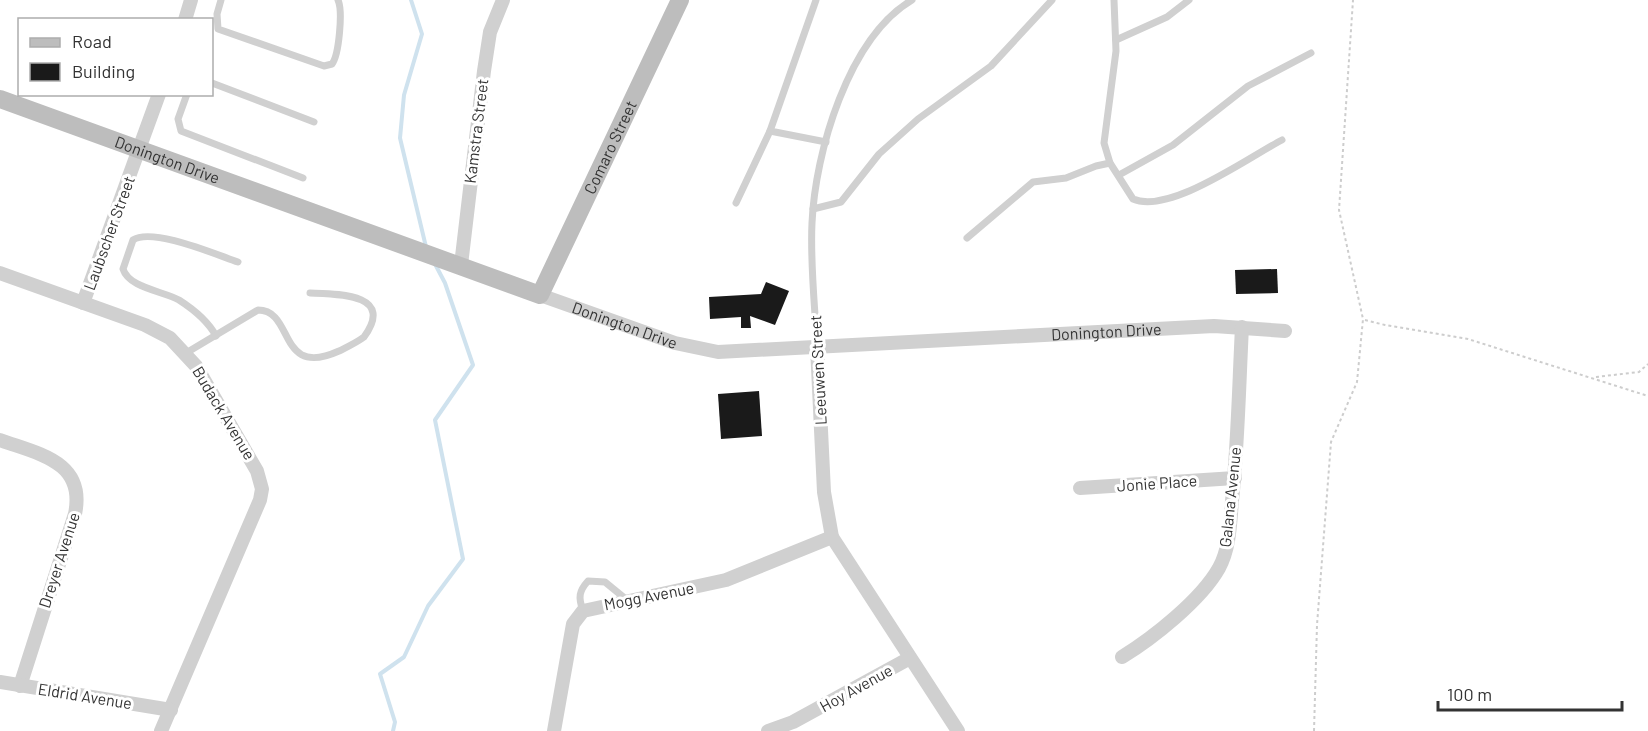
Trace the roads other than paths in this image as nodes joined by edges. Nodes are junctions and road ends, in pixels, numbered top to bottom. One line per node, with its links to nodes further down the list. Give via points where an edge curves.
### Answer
1 (191, 0): 11 (street)
2 (221, 0): 3 (lane, via 218,29 324,66 332,64 337,54)
3 (338, 0)
4 (503, 0): 30 (street, Kamstra Street, via 493,22 484,71)
5 (680, 0): 33 (street, Comaro Street)
6 (816, 0): 19 (lane)
7 (912, 0): 21 (lane, Leeuwen Street, via 887,20 864,52 839,101)
8 (1052, 0): 27 (lane, via 991,66 918,119 879,154 841,202)
9 (1114, 0): 12 (lane)
10 (1189, 0): 12 (lane, via 1167,17)
11 (185, 18)
12 (1116, 40): 23 (lane, via 1104,138)
13 (1311, 53): 24 (lane, via 1248,86 1173,145)
14 (213, 83): 18 (lane)
15 (158, 96): 22 (street, Laubscher Street)
16 (186, 96): 25 (lane, via 178,118 181,131)
17 (0, 99): 22 (street, Donington Drive)
18 (314, 122)
19 (770, 131): 21 (lane); 26 (lane)
20 (1282, 140): 24 (lane, via 1183,195 1137,201)
21 (826, 142): 27 (lane, Leeuwen Street)
22 (140, 149): 30 (street, Donington Drive); 34 (street, Laubscher Street)
23 (1110, 163): 24 (lane); 28 (lane, via 1066,178 1033,182)
24 (1119, 175)
25 (303, 178)
26 (736, 203)
27 (813, 209): 38 (lane, Leeuwen Street, via 811,250)
28 (967, 238)
29 (238, 262): 37 (lane, via 170,240 142,237 133,240 125,259 123,269 127,277 178,299 207,322)
30 (455, 263): 33 (street, Donington Drive)
31 (0, 273): 34 (street, Budack Avenue)
32 (310, 292): 37 (lane, via 356,296 366,302 372,319 364,337 312,360 299,353 272,315 262,310)
33 (540, 295): 38 (street, Donington Drive, via 697,349 728,352)
34 (83, 303): 39 (street, Budack Avenue, via 158,330)
35 (1242, 327): 36 (street, Donington Drive); 38 (street, Donington Drive); 41 (street, Galana Avenue)
36 (1285, 331)
37 (216, 336): 39 (lane)
38 (817, 347): 43 (street, Leeuwen Street, via 824,492)
39 (186, 353): 50 (street, Budack Avenue, via 248,451 262,492)
40 (0, 440): 49 (street, Dreyer Avenue, via 57,463 72,478 77,495 75,514)
41 (1234, 478): 42 (street, Jonie Place); 46 (street, Galana Avenue, via 1229,535 1220,567 1207,585 1150,640)
42 (1080, 489)
43 (832, 537): 44 (street, Mogg Avenue, via 738,576); 47 (street, Leeuwen Street)
44 (627, 600): 45 (street, Mogg Avenue); 45 (lane, via 605,582 588,581 579,598)
45 (583, 611): 52 (street, Mogg Avenue, via 573,624)
46 (1122, 657)
47 (910, 658): 53 (street, Hoy Avenue, via 793,722); 54 (street, Leeuwen Street)
48 (0, 682): 49 (street, Eldrid Avenue)
49 (20, 686): 50 (street, Eldrid Avenue)
50 (171, 710): 51 (street, Budack Avenue)
51 (161, 731)
52 (554, 731)
53 (768, 731)
54 (958, 731)

